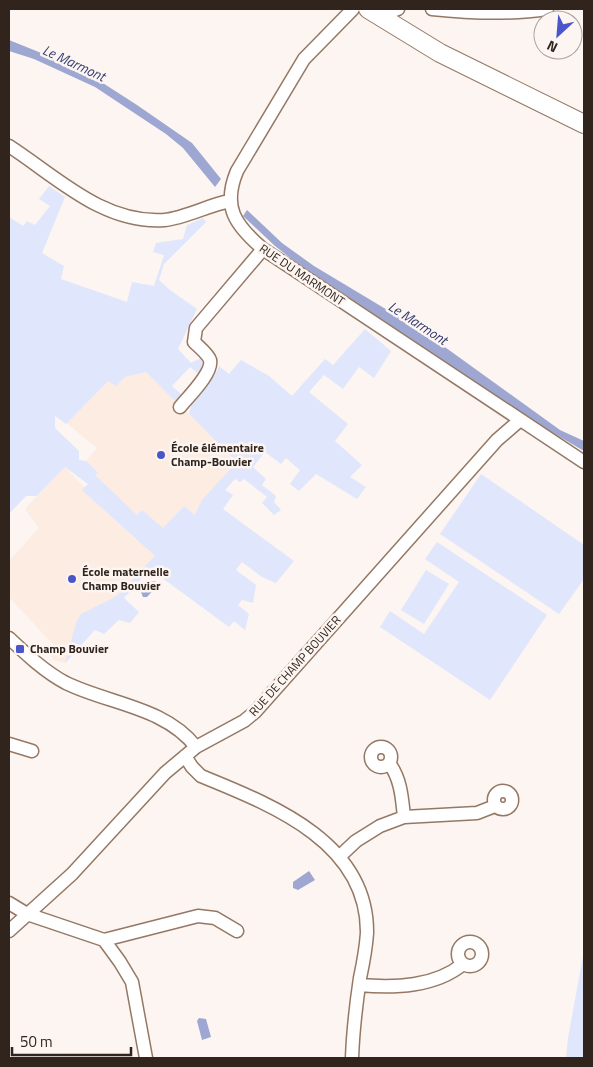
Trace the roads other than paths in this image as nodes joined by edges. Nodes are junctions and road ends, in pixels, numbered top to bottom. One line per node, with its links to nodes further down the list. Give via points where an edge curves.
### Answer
1 (353, 9): 8 (street, RUE DU MARMONT, via 304,58 237,171 231,185)
2 (398, 9): 5 (street)
3 (432, 9): 4 (street, via 522,13)
4 (547, 9)
5 (374, 12): 6 (main road, via 440,53)
6 (584, 124)
7 (9, 146): 8 (street, via 98,207 132,219 165,220)
8 (230, 201): 9 (street, RUE DU MARMONT, via 235,221)
9 (263, 249): 10 (street, via 196,328 194,342 209,358 210,365 208,373); 11 (street, RUE DU MARMONT)
10 (180, 407)
11 (519, 421): 12 (street, RUE DU MARMONT); 15 (street, RUE DE CHAMP BOUVIER, via 496,440 255,712)
12 (584, 462)
13 (9, 638): 15 (street, via 61,680 165,720 183,732)
14 (9, 744): 16 (street)
15 (196, 747): 17 (street, RUE DE CHAMP BOUVIER)
16 (32, 751)
17 (185, 756): 21 (street, via 201,776 284,814 325,841); 23 (street, RUE DE CHAMP BOUVIER, via 165,773 72,874)
18 (389, 763): 20 (street, via 396,772 402,793)
19 (495, 806): 20 (street, via 477,813)
20 (404, 817): 21 (street, via 380,826)
21 (340, 856): 28 (street, via 358,886 366,914 367,935)
22 (9, 903): 23 (street)
23 (27, 914): 25 (street, RUE DE CHAMP BOUVIER); 26 (street)
24 (237, 931): 26 (street, via 215,918 198,916)
25 (9, 932)
26 (104, 940): 29 (street, via 132,982)
27 (463, 964): 28 (street, via 450,974 432,981 396,986)
28 (359, 985): 30 (street)
29 (146, 1058)
30 (352, 1058)

